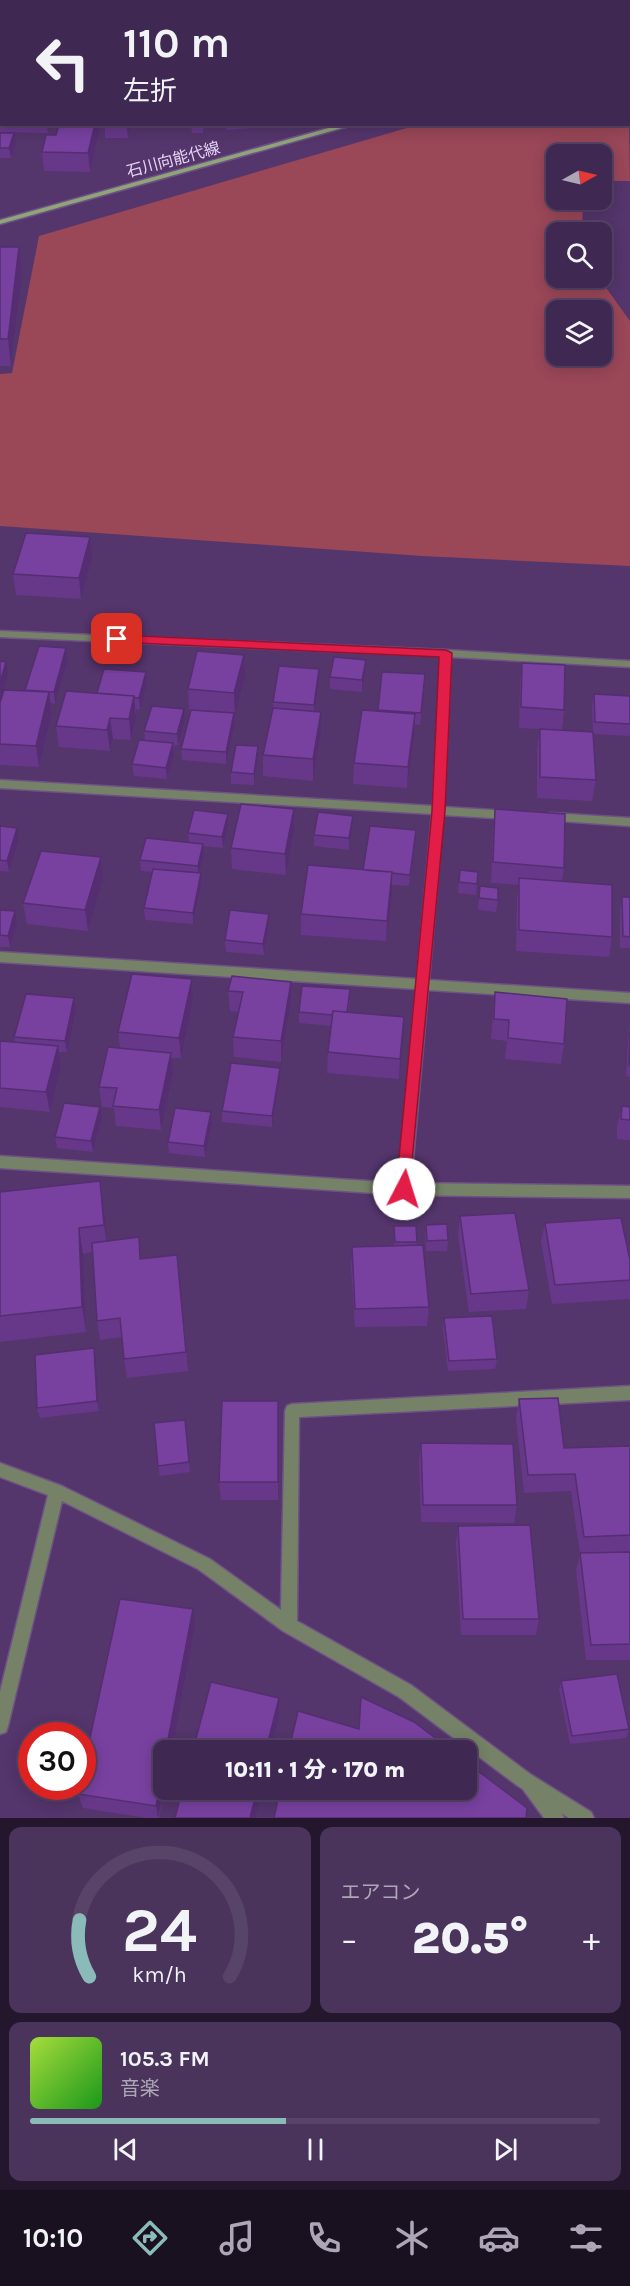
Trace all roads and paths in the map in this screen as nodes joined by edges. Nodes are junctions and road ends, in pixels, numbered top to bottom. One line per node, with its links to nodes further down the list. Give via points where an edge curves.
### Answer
1 (347, 126): 2 (main road, 石川向能代線)
2 (0, 222)
3 (0, 634): 4 (street)
4 (446, 653): 5 (street); 7 (street)
5 (630, 664)
6 (0, 784): 7 (street)
7 (438, 811): 8 (street); 12 (street)
8 (517, 815)
9 (540, 817): 10 (street)
10 (630, 822)
11 (0, 957): 12 (street)
12 (421, 984): 13 (street); 15 (street)
13 (630, 998)
14 (0, 1162): 15 (street)
15 (404, 1189): 16 (street)
16 (630, 1192)
17 (630, 1393): 20 (street, via 292,1411)
18 (0, 1470): 19 (street)
19 (57, 1491): 20 (street, via 204,1564); 21 (street)
20 (289, 1625): 22 (street, via 405,1691)
21 (0, 1726)
22 (524, 1780): 23 (street); 24 (street)
23 (555, 1818)
24 (585, 1818)

